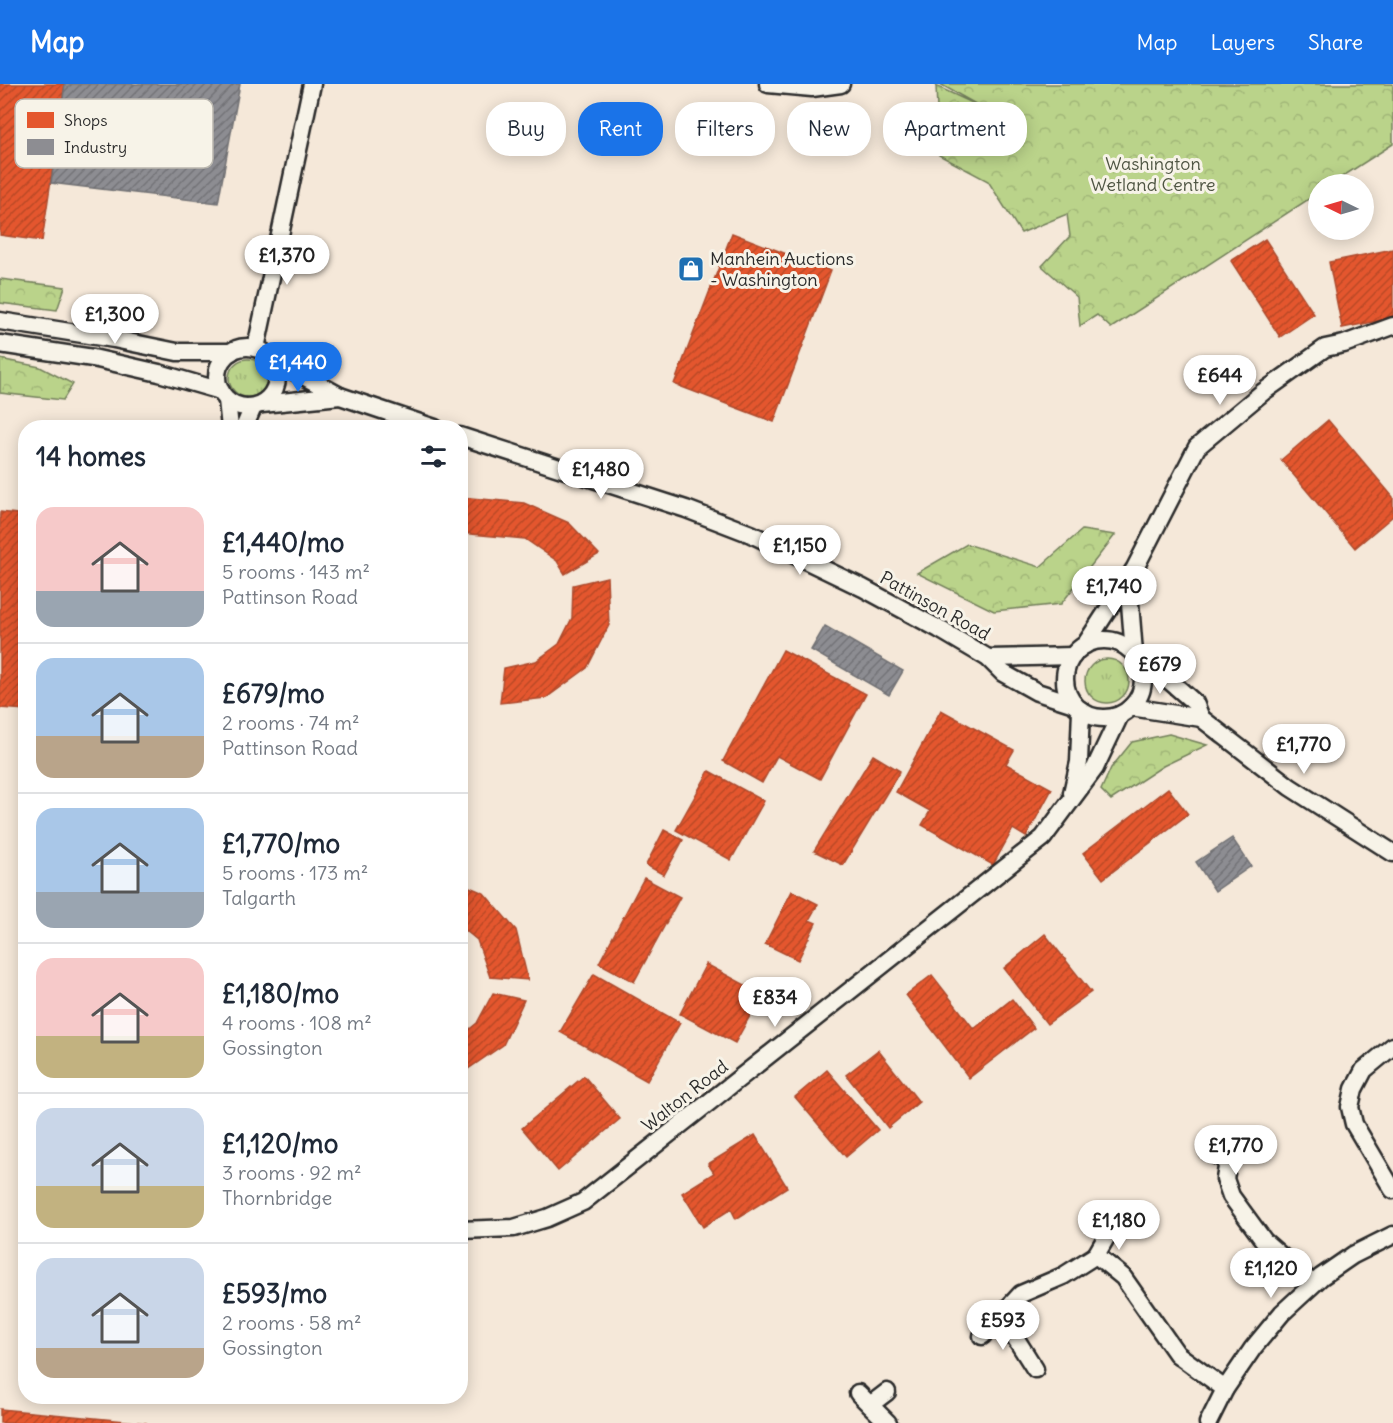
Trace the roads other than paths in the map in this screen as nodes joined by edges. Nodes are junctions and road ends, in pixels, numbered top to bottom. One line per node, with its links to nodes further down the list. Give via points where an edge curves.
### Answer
1 (312, 84): 7 (street)
2 (768, 84): 3 (street, via 812,88)
3 (842, 84)
4 (0, 321): 8 (street, via 177,352)
5 (1393, 326): 17 (street, via 1325,348 1263,392 1197,447)
6 (0, 344): 10 (street, via 159,373)
7 (256, 348): 8 (street); 9 (street)
8 (231, 352): 10 (street, via 218,372 218,384)
9 (272, 359): 11 (street); 12 (street, via 277,384 270,397)
10 (224, 395): 12 (street, via 233,404); 13 (street)
11 (340, 396): 12 (street); 15 (street)
12 (257, 405): 14 (street)
13 (229, 420)
14 (249, 420)
15 (411, 420)
16 (468, 439): 20 (street, Pattinson Road, via 751,534 863,588)
17 (1128, 578): 18 (street); 19 (street)
18 (1079, 650): 19 (street, via 1098,640 1111,640); 20 (street, Pattinson Road); 21 (street, via 1067,667 1065,680)
19 (1135, 656): 22 (street, via 1143,684 1139,697); 23 (street, via 1195,703)
20 (988, 658): 21 (street, Pattinson Road, via 1003,673 1037,692)
21 (1078, 707): 22 (street, via 1100,718); 24 (street, Walton Road, via 1079,762)
22 (1125, 711): 23 (street); 24 (street, Walton Road, via 1095,768)
23 (1201, 718): 25 (street, via 1290,787)
24 (1071, 797): 32 (street, Walton Road, via 1043,837 583,1202 514,1228)
25 (1393, 853)
26 (1393, 1046): 30 (street, via 1364,1070 1350,1107 1354,1124)
27 (1254, 1139): 29 (street)
28 (1208, 1151): 29 (street)
29 (1228, 1161): 35 (street, via 1225,1179 1231,1196 1264,1241)
30 (1393, 1190)
31 (1111, 1229): 34 (street)
32 (468, 1230)
33 (1393, 1235): 35 (street, via 1353,1255)
34 (1096, 1255): 36 (street, via 1064,1276 1021,1294); 39 (street, via 1123,1277 1177,1354)
35 (1312, 1283): 39 (street, via 1253,1348)
36 (1002, 1315): 37 (street); 38 (street)
37 (982, 1336)
38 (1035, 1369)
39 (1225, 1389): 44 (street)
40 (887, 1392): 42 (street)
41 (858, 1393): 42 (street)
42 (870, 1405): 43 (street)
43 (888, 1423)
44 (1208, 1423)

